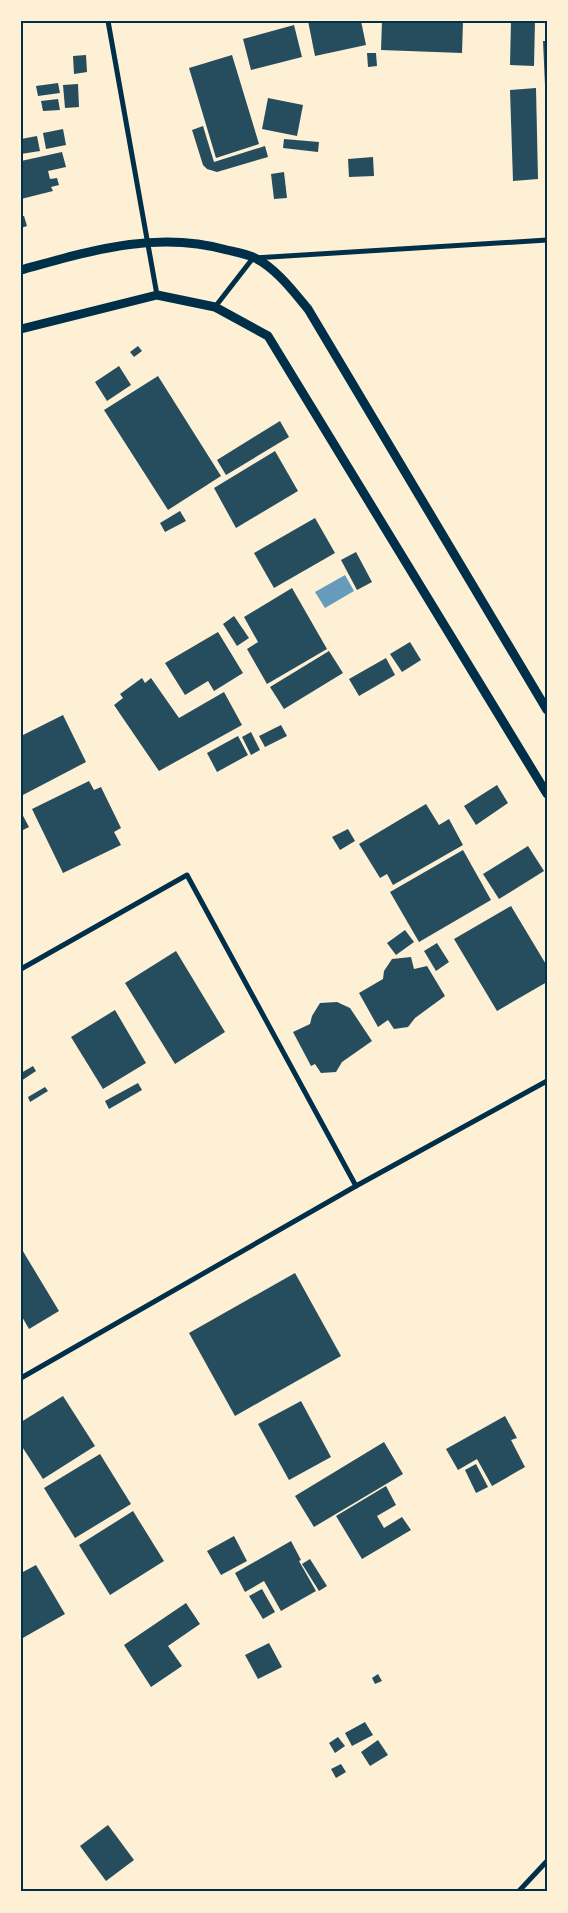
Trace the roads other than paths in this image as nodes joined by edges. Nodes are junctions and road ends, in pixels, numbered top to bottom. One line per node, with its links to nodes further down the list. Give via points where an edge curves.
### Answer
1 (108, 21): 3 (street)
2 (547, 240): 4 (street)
3 (146, 241): 4 (street, via 202,243); 5 (street, via 102,247); 6 (street)
4 (254, 258): 7 (street); 9 (street, via 283,280 308,309)
5 (21, 270)
6 (157, 295): 7 (street); 8 (street)
7 (215, 307): 10 (street, via 268,336)
8 (21, 329)
9 (547, 710)
10 (547, 794)
11 (21, 969): 13 (street, via 187,875)
12 (547, 1081): 13 (street)
13 (356, 1186): 14 (street)
14 (21, 1378)
15 (547, 1861): 16 (street)
16 (518, 1892)

